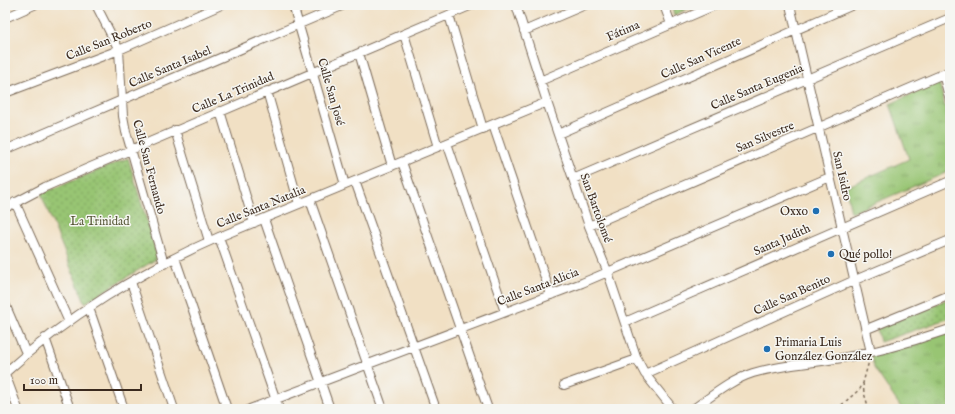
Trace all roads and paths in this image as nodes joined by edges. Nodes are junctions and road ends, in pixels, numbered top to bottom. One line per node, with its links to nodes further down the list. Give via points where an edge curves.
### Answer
1 (34, 5): 14 (street)
2 (96, 5): 21 (street)
3 (221, 5): 21 (street, Calle San Roberto)
4 (293, 5): 16 (street, Calle San José)
5 (344, 5): 16 (street, Calle Santa Isabel)
6 (472, 5): 13 (street, Calle La Trinidad)
7 (516, 5): 19 (street, San Bartolomé)
8 (585, 5): 19 (street)
9 (664, 5): 17 (street)
10 (716, 5): 17 (street, Fátima)
11 (790, 5): 18 (street, San Isidro)
12 (853, 5): 18 (street, Calle San Vicente)
13 (449, 15): 20 (street, Calle La Trinidad); 35 (street)
14 (5, 18)
15 (950, 18): 25 (street, Calle Santa Eugenia)
16 (299, 24): 23 (street, Calle San José); 29 (street, Calle Santa Isabel)
17 (671, 24): 26 (street, Fátima)
18 (796, 29): 25 (street, San Isidro); 37 (street, Calle San Vicente)
19 (524, 31): 26 (street, San Bartolomé)
20 (404, 34): 22 (street, Calle La Trinidad); 39 (street)
21 (119, 50): 28 (street, Calle San Roberto); 29 (street, Calle San Fernando)
22 (359, 53): 23 (street, Calle La Trinidad); 43 (street)
23 (313, 72): 27 (street, Calle La Trinidad); 48 (street, Calle San José)
24 (946, 73): 30 (street); 34 (street, San Silvestre)
25 (807, 78): 34 (street, San Isidro); 45 (street, Calle Santa Eugenia)
26 (540, 81): 31 (street, San Bartolomé)
27 (267, 91): 32 (street, Calle La Trinidad); 51 (street)
28 (5, 93)
29 (122, 100): 40 (street, Calle Santa Isabel); 41 (street, Calle San Fernando)
30 (950, 100)
31 (547, 102): 33 (street, Calle Santa Natalia); 37 (street, San Bartolomé)
32 (220, 111): 36 (street, Calle La Trinidad); 54 (street)
33 (493, 125): 35 (street, Calle Santa Natalia); 65 (street)
34 (818, 128): 44 (street, San Isidro); 55 (street, San Silvestre)
35 (483, 129): 38 (street, Calle Santa Natalia)
36 (175, 130): 41 (street, Calle La Trinidad); 59 (street)
37 (558, 134): 45 (street, San Bartolomé)
38 (447, 143): 39 (street, Calle Santa Natalia); 69 (street)
39 (438, 147): 42 (street, Calle Santa Natalia)
40 (5, 150)
41 (131, 150): 50 (street, Calle La Trinidad); 61 (street, Calle San Fernando)
42 (402, 162): 43 (street, Calle Santa Natalia); 72 (street)
43 (392, 166): 46 (street, Calle Santa Natalia)
44 (830, 177): 56 (street, San Isidro); 62 (street, Calle Santa Alicia)
45 (573, 179): 55 (street, San Bartolomé)
46 (355, 181): 48 (street, Calle Santa Natalia); 76 (street)
47 (950, 181): 56 (street, Santa Judith)
48 (345, 185): 49 (street, Calle Santa Natalia)
49 (310, 200): 51 (street, Calle Santa Natalia); 80 (street)
50 (15, 202): 52 (street, Calle La Trinidad); 70 (street)
51 (299, 204): 53 (street, Calle Santa Natalia)
52 (5, 208)
53 (264, 219): 54 (street, Calle Santa Natalia); 83 (street)
54 (254, 223): 57 (street, Calle Santa Natalia)
55 (589, 226): 62 (street, San Bartolomé)
56 (841, 227): 63 (street, San Isidro); 71 (street, Santa Judith)
57 (219, 237): 59 (street, Calle Santa Natalia); 86 (street)
58 (950, 240): 63 (street, Calle San Benito)
59 (209, 241): 60 (street, Calle Santa Natalia)
60 (175, 258): 61 (street, Calle Santa Natalia); 91 (street)
61 (164, 264): 64 (street, Calle Santa Natalia)
62 (608, 273): 65 (street, Calle Santa Alicia); 71 (street, San Bartolomé)
63 (855, 280): 73 (street, San Isidro); 82 (street, Calle San Benito)
64 (131, 282): 68 (street, Calle Santa Natalia); 90 (street)
65 (551, 295): 69 (street, Calle Santa Alicia)
66 (950, 295): 73 (street)
67 (5, 304): 78 (street)
68 (89, 308): 70 (street, Calle Santa Natalia); 89 (street)
69 (505, 312): 72 (street, Calle Santa Alicia)
70 (69, 322): 75 (street, Calle Santa Natalia)
71 (625, 322): 79 (street, San Bartolomé)
72 (460, 329): 76 (street, Calle Santa Alicia); 97 (street)
73 (867, 329): 77 (street, San Isidro)
74 (950, 329): 77 (street)
75 (46, 338): 78 (street, Calle Santa Natalia); 88 (street)
76 (414, 347): 80 (street, Calle Santa Alicia); 96 (street)
77 (872, 352): 84 (path); 99 (street, via 753,373)
78 (26, 353): 81 (street, Calle Santa Natalia)
79 (637, 359): 82 (street, San Bartolomé); 85 (street)
80 (368, 364): 83 (street, Calle Santa Alicia); 95 (street)
81 (5, 373): 87 (street)
82 (645, 374): 98 (street, San Bartolomé)
83 (321, 382): 86 (street, Calle Santa Alicia); 94 (street)
84 (863, 383): 100 (path, via 860,389); 101 (path)
85 (564, 385)
86 (276, 399): 92 (street, Calle Santa Alicia); 93 (street)
87 (18, 409)
88 (70, 409)
89 (124, 409)
90 (174, 409)
91 (227, 409)
92 (250, 409)
93 (279, 409)
94 (330, 409)
95 (383, 409)
96 (436, 409)
97 (488, 409)
98 (673, 409)
99 (693, 409)
100 (837, 409)
101 (869, 409)

